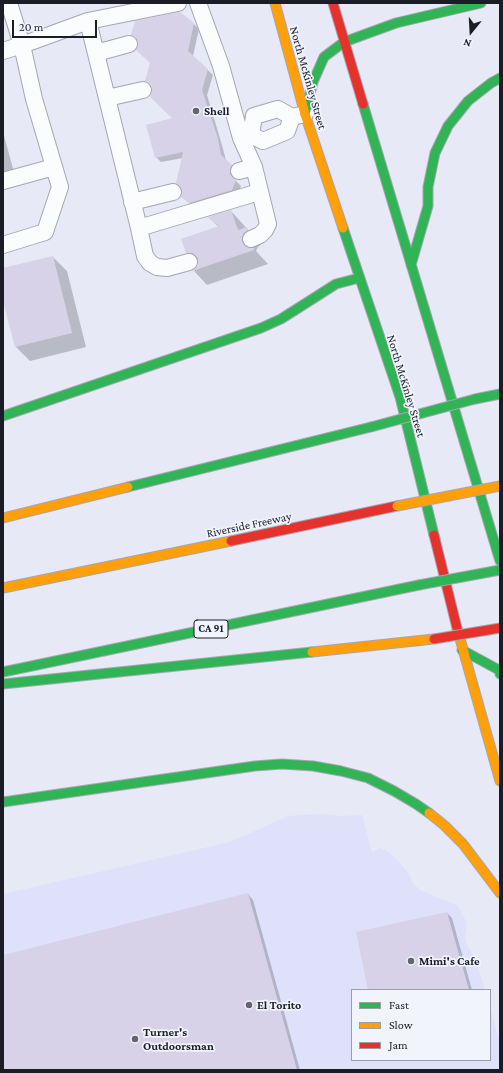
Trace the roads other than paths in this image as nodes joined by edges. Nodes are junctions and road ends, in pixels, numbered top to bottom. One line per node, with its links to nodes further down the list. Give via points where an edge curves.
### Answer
1 (9, 3): 10 (lane)
2 (178, 3): 7 (lane)
3 (198, 3): 17 (lane, via 199,21 215,68)
4 (275, 3): 16 (main road, North McKinley Street)
5 (333, 3): 8 (main road)
6 (481, 3): 8 (main road, via 396,23)
7 (88, 22): 10 (lane); 12 (lane)
8 (344, 42): 16 (main road, via 324,57); 27 (main road)
9 (129, 44): 12 (lane)
10 (22, 45): 11 (lane); 18 (lane, via 34,99)
11 (3, 50)
12 (96, 53): 15 (lane)
13 (500, 78): 27 (main road, via 468,101 448,126 435,153 428,187 428,206)
14 (143, 90): 15 (lane)
15 (107, 98): 22 (lane)
16 (298, 115): 17 (lane, via 287,131 263,141); 17 (lane, via 278,109 254,116); 28 (main road, North McKinley Street)
17 (246, 136): 21 (lane, via 246,169)
18 (54, 167): 19 (lane); 25 (lane, via 60,187 45,232)
19 (3, 181)
20 (173, 192): 22 (lane)
21 (259, 192): 23 (lane); 24 (lane, via 268,224 260,235)
22 (132, 202): 23 (lane)
23 (139, 228): 26 (lane, via 145,256 150,263 167,268)
24 (251, 239)
25 (3, 245)
26 (189, 262)
27 (411, 266): 33 (main road)
28 (359, 278): 30 (main road, via 336,284 281,319 261,328); 37 (main road, North McKinley Street, via 400,397)
29 (500, 394): 32 (main road, bridge)
30 (3, 416)
31 (500, 486): 35 (main road, Riverside Freeway, bridge)
32 (3, 518)
33 (500, 561)
34 (500, 570): 38 (main road, CA 91, bridge)
35 (3, 588)
36 (500, 628): 40 (main road, bridge, via 434,639)
37 (462, 650): 39 (main road, via 499,670); 41 (main road, North McKinley Street)
38 (3, 672)
39 (500, 674)
40 (3, 684)
41 (500, 781)
42 (3, 802): 43 (main road, via 255,766 282,764 341,771 368,778 394,791 444,825 463,844)
43 (500, 893)

